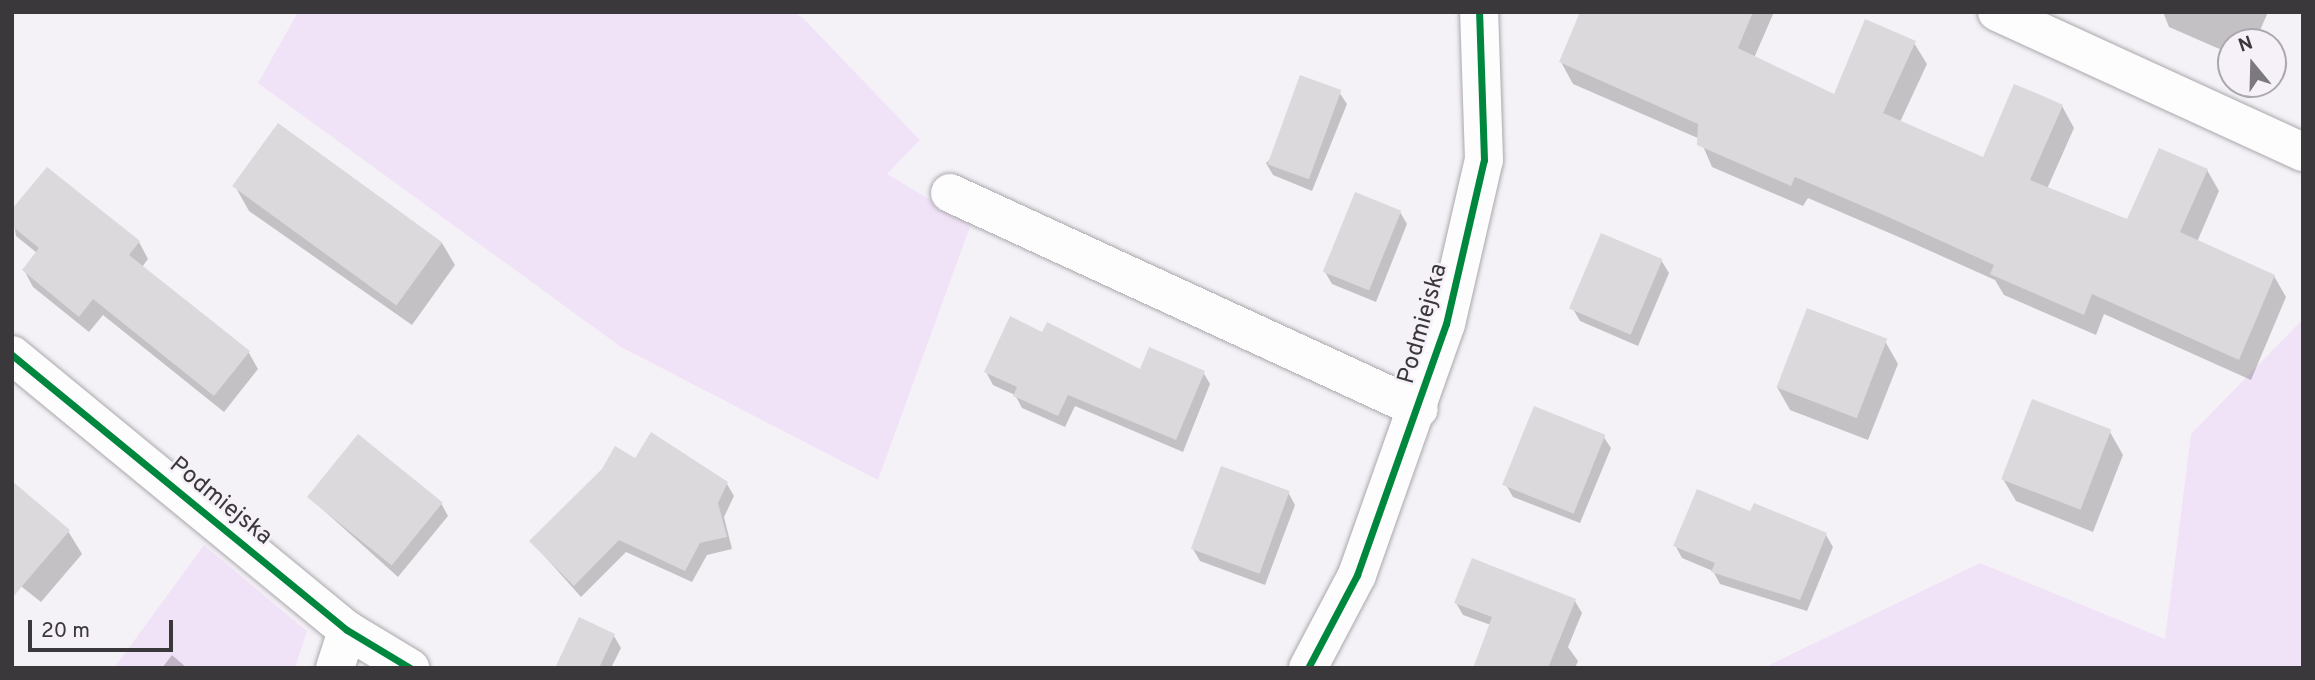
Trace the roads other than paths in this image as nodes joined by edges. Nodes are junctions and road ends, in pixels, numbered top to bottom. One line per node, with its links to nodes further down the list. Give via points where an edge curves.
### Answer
1 (1479, 12): 6 (street, Podmiejska, via 1484,160)
2 (1997, 12): 3 (street)
3 (2303, 152)
4 (950, 192): 6 (street)
5 (12, 355): 7 (street, Podmiejska)
6 (1419, 409): 10 (street, Podmiejska, via 1357,575)
7 (347, 630): 8 (street); 9 (street, Podmiejska)
8 (335, 668)
9 (410, 668)
10 (1308, 668)

